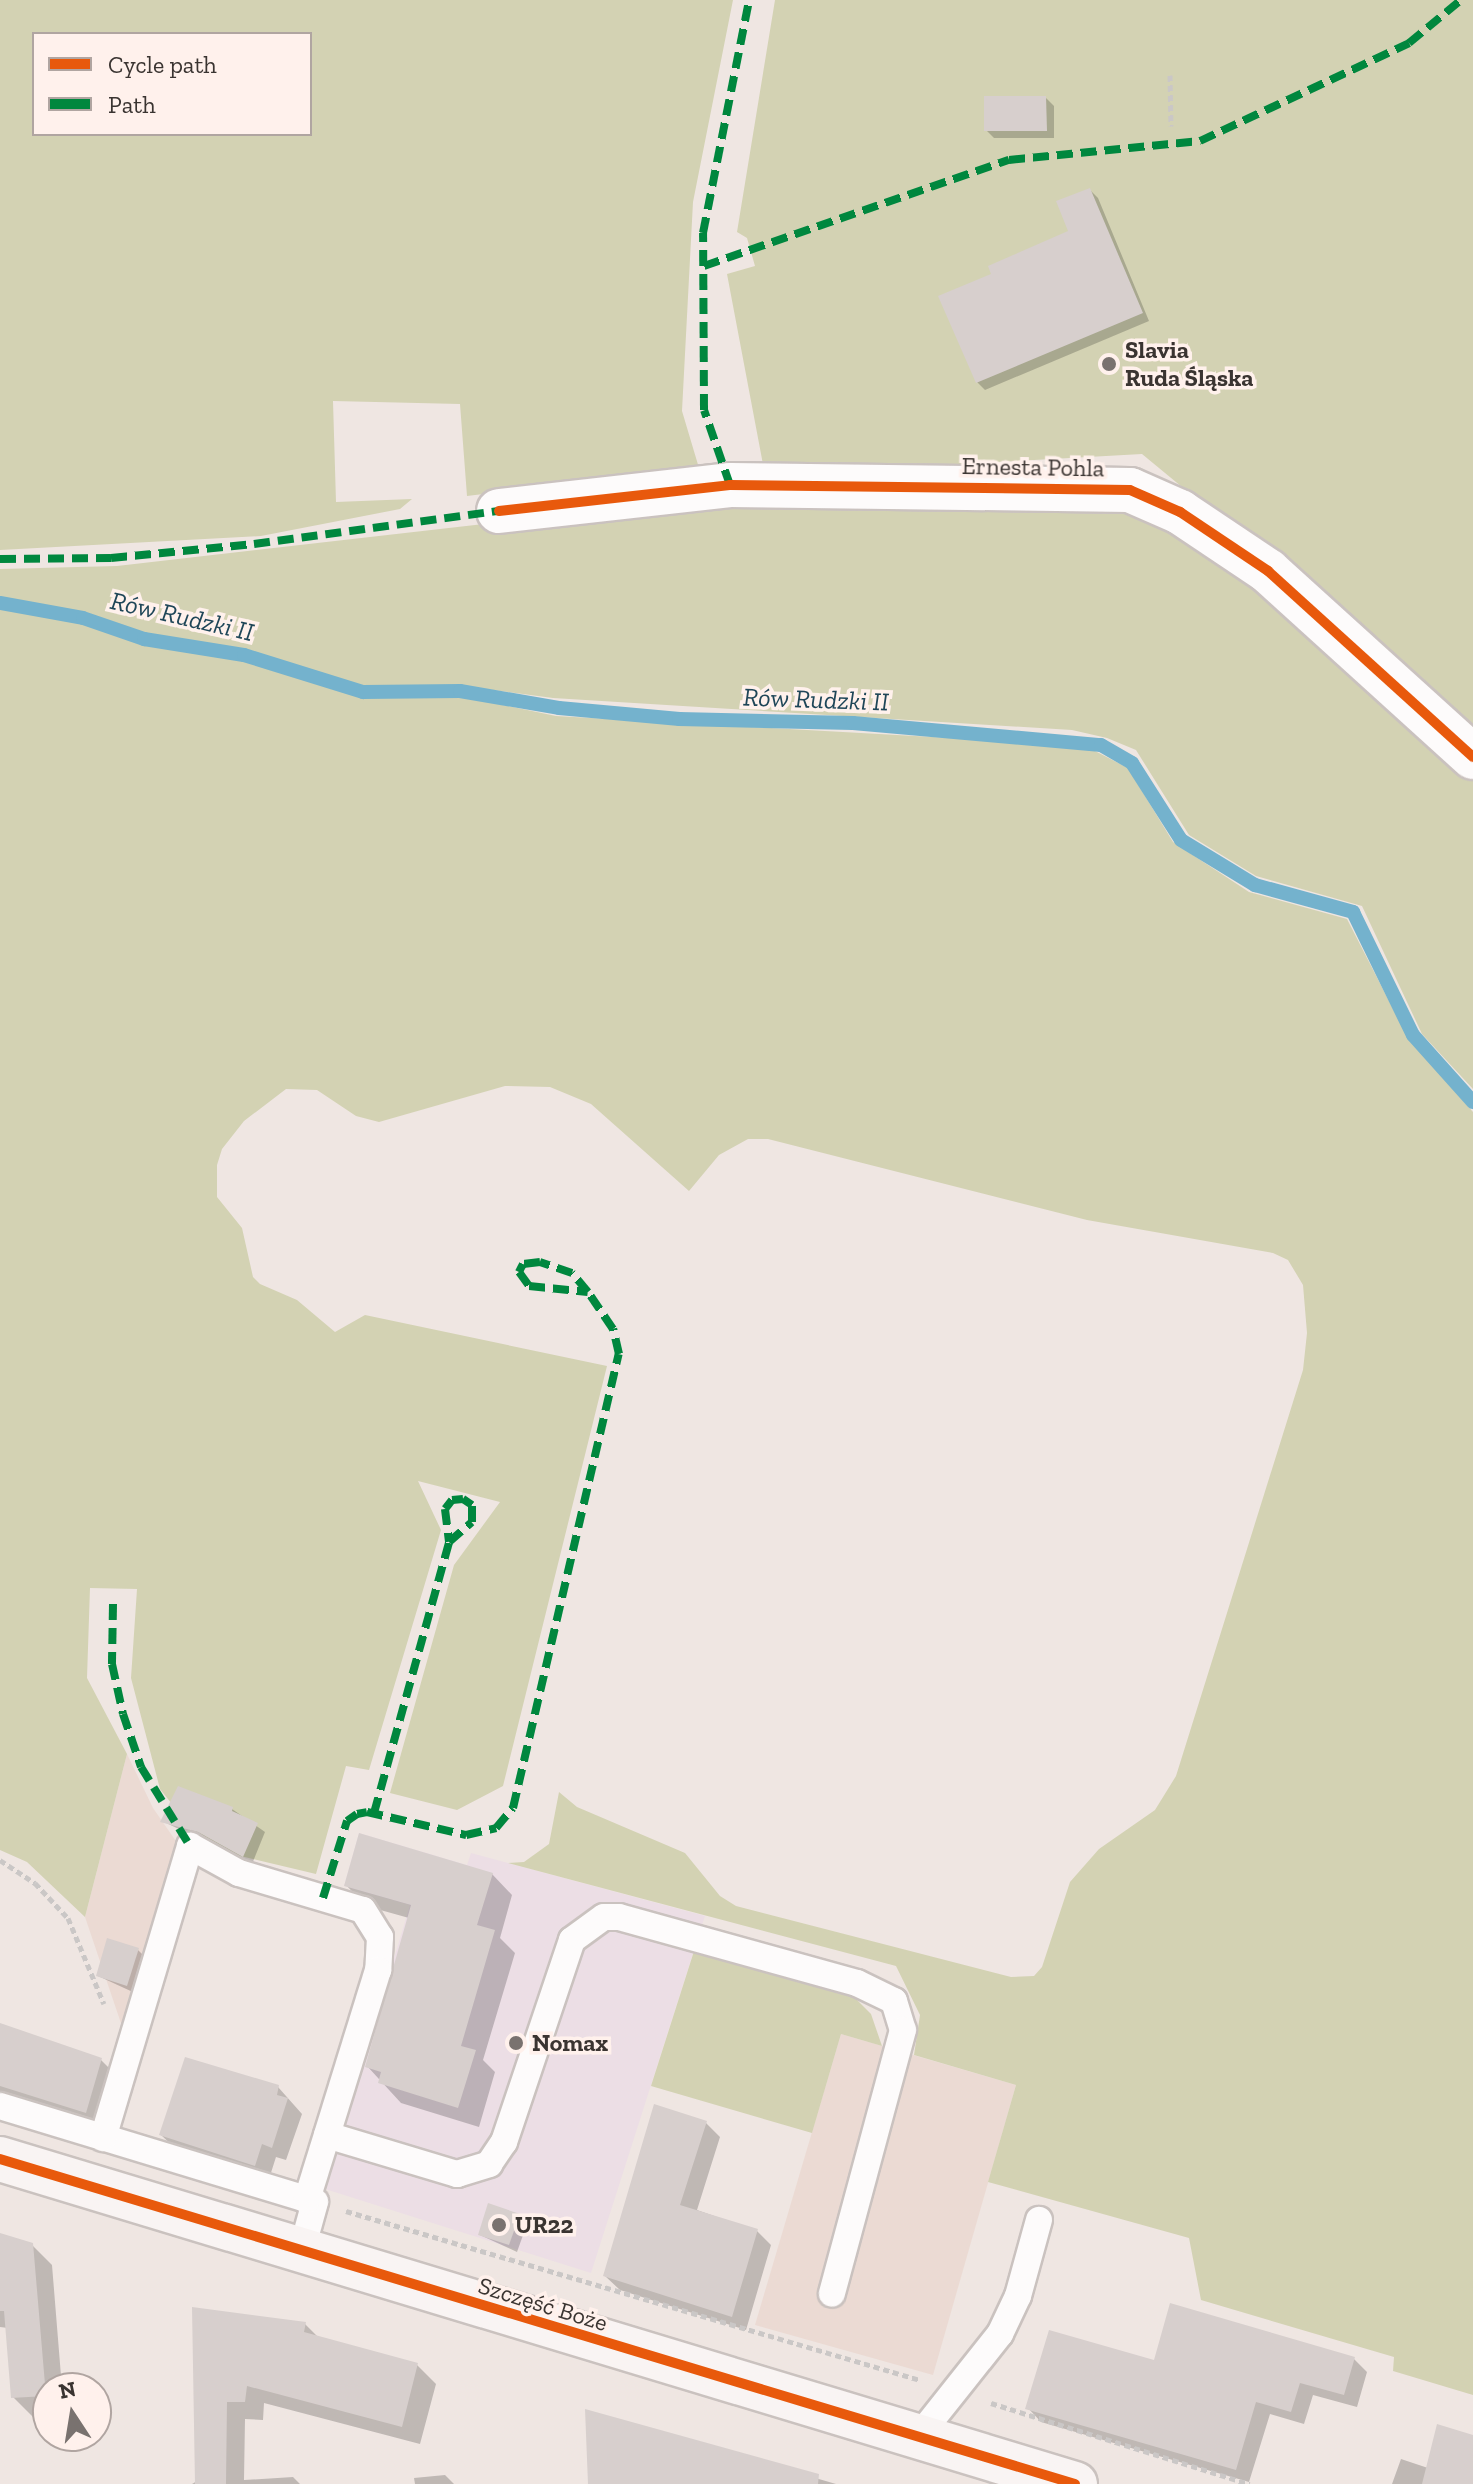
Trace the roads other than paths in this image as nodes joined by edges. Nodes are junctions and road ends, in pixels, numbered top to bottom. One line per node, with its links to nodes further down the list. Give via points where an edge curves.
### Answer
1 (499, 511): 2 (street, Ernesta Pohla, via 730,485 1130,490 1180,512 1268,571)
2 (1473, 757)
3 (0, 2106): 5 (lane)
4 (327, 2135): 5 (lane, via 382,1955 374,1923 363,1910 239,1873 190,1846); 7 (lane); 10 (lane, via 457,2174 489,2164 504,2142 572,1940 604,1917 857,1983 894,2001 903,2030)
5 (103, 2138): 7 (lane)
6 (0, 2159): 9 (street, Szczęść Boże)
7 (311, 2201): 9 (lane)
8 (1039, 2220): 11 (lane, via 1008,2317)
9 (301, 2253): 11 (street, Szczęść Boże)
10 (832, 2294)
11 (918, 2437): 12 (street, Szczęść Boże)
12 (1075, 2484)

